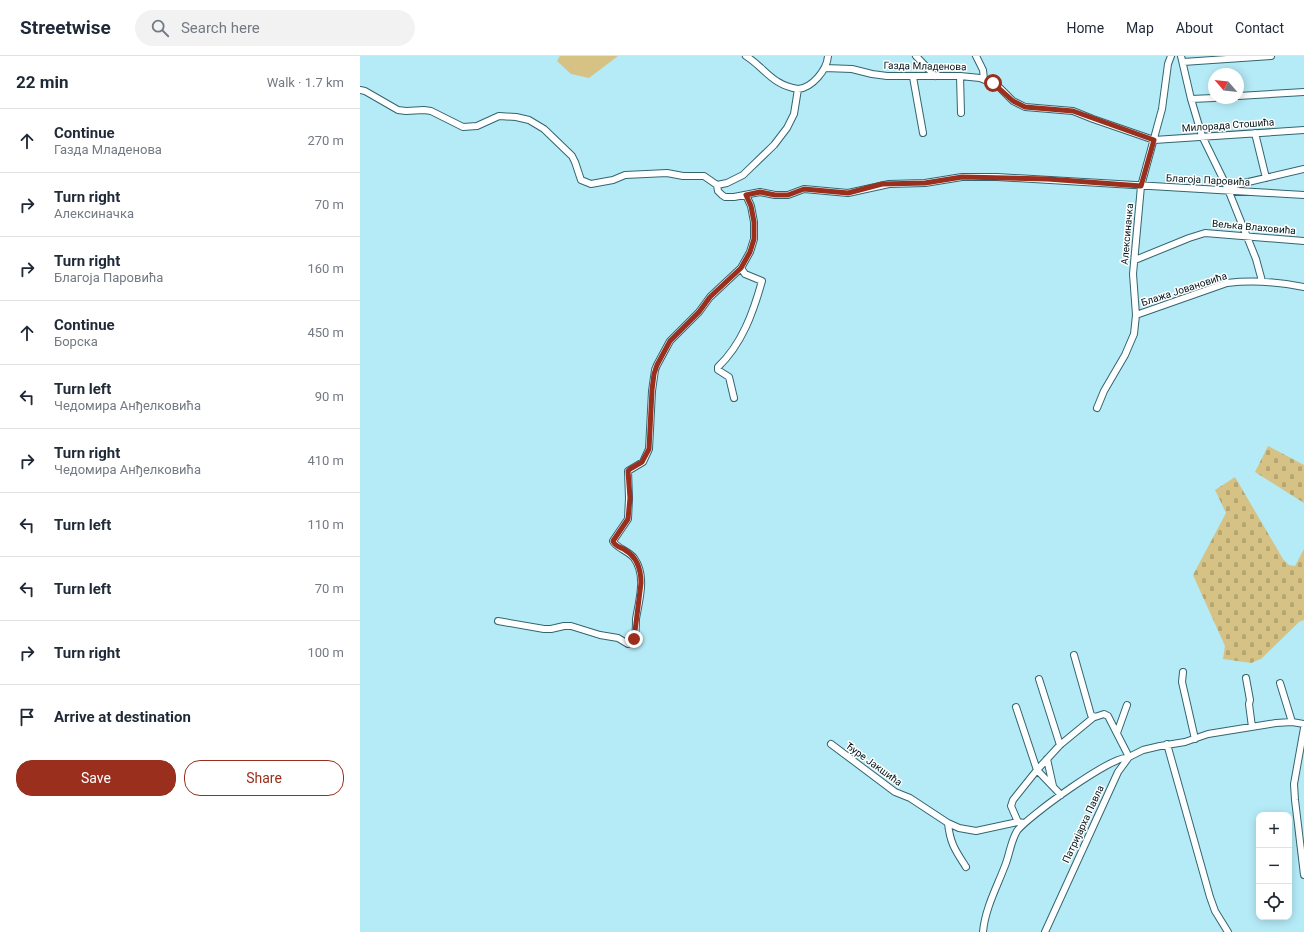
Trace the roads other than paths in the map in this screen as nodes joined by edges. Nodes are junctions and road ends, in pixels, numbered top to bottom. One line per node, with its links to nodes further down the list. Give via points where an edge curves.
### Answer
1 (746, 56): 13 (street, via 776,82)
2 (828, 56): 8 (street)
3 (916, 56): 9 (street)
4 (976, 56): 12 (street)
5 (1171, 56): 24 (street, Алексиначка)
6 (1271, 56): 7 (street)
7 (1182, 59): 18 (street)
8 (825, 68): 11 (street, Газда Младенова); 13 (street, via 809,86)
9 (935, 76): 10 (street, Газда Младенова); 11 (street, Газда Младенова)
10 (960, 76): 12 (street, Газда Младенова); 19 (street)
11 (913, 77): 21 (street)
12 (984, 79): 24 (street, Газда Младенова, via 1025,107 1073,111)
13 (798, 89): 27 (street, via 794,114 774,145 743,175 728,183)
14 (360, 90): 27 (street, via 398,110 431,111 462,127 477,126 499,116 529,120 572,156 581,180 588,184 613,180 625,175 667,173 704,176)
15 (1304, 92): 16 (street)
16 (1244, 96)
17 (1208, 98): 18 (street)
18 (1191, 99): 23 (street)
19 (961, 113)
20 (1304, 130): 22 (street, Милорада Стошића)
21 (923, 133)
22 (1255, 133): 23 (street, Милорада Стошића); 26 (street)
23 (1202, 136): 24 (street, Милорада Стошића); 29 (street)
24 (1154, 140): 28 (street, Алексиначка)
25 (1304, 169): 26 (street)
26 (1266, 178): 29 (street)
27 (717, 185): 30 (street, Благоја Паровића, via 719,193 725,197)
28 (1141, 186): 29 (street, Благоја Паровића); 30 (street, Благоја Паровића, via 962,177 925,183 882,184 848,193 804,189 788,195 760,192); 34 (street, Алексиначка)
29 (1228, 189): 31 (street, Благоја Паровића); 32 (street)
30 (746, 195): 35 (street, via 753,211 754,233 750,252)
31 (1304, 195)
32 (1247, 238): 33 (street, Вељка Влаховића); 34 (street, Вељка Влаховића, via 1205,233); 36 (street)
33 (1304, 241)
34 (1135, 260): 38 (street, Алексиначка, via 1133,274)
35 (741, 268): 39 (street, via 745,274 762,281 741,338 718,367 718,370 729,377); 41 (street, via 710,297 670,341 654,374 649,449 644,461 630,469 628,474 628,519 613,541 629,552 641,574 640,601 632,642 627,643 618,638 571,626 544,630)
36 (1262, 282): 37 (street, Блажа Јовановића); 38 (street, Блажа Јовановића, via 1239,282 1219,286)
37 (1304, 287)
38 (1136, 315): 40 (street, Алексиначка, via 1132,340 1104,390)
39 (734, 398)
40 (1098, 408)
41 (498, 621)
42 (1074, 655): 49 (street)
43 (1183, 672): 55 (street, via 1182,682)
44 (1246, 678): 52 (street)
45 (1039, 679): 57 (street)
46 (1280, 683): 50 (street)
47 (1127, 705): 54 (street)
48 (1016, 707): 61 (street)
49 (1094, 717): 54 (street, via 1106,714); 57 (street)
50 (1292, 722): 51 (street); 52 (street)
51 (1304, 724)
52 (1252, 727): 55 (street, via 1208,734)
53 (1304, 728): 69 (street, via 1294,784)
54 (1117, 733): 59 (street)
55 (1195, 739): 58 (street)
56 (831, 744): 66 (street, Ђуре Јакшића, via 896,792 910,798)
57 (1060, 745): 60 (street)
58 (1163, 745): 59 (street); 72 (street, via 1210,897)
59 (1128, 757): 63 (street, via 1109,763); 71 (street, Патријарха Павла, via 1118,772)
60 (1047, 759): 61 (street); 62 (street)
61 (1037, 770): 62 (street); 64 (street, via 1011,803)
62 (1053, 786): 63 (street)
63 (1061, 795): 64 (street)
64 (1021, 822): 65 (street, Ђуре Јакшића); 67 (street)
65 (1007, 825): 66 (street, Ђуре Јакшића, via 976,831); 67 (street)
66 (948, 826): 68 (street, via 950,840)
67 (1017, 831): 70 (street, via 993,894)
68 (966, 867)
69 (1304, 875)
70 (983, 932)
71 (1045, 932)
72 (1228, 932)

